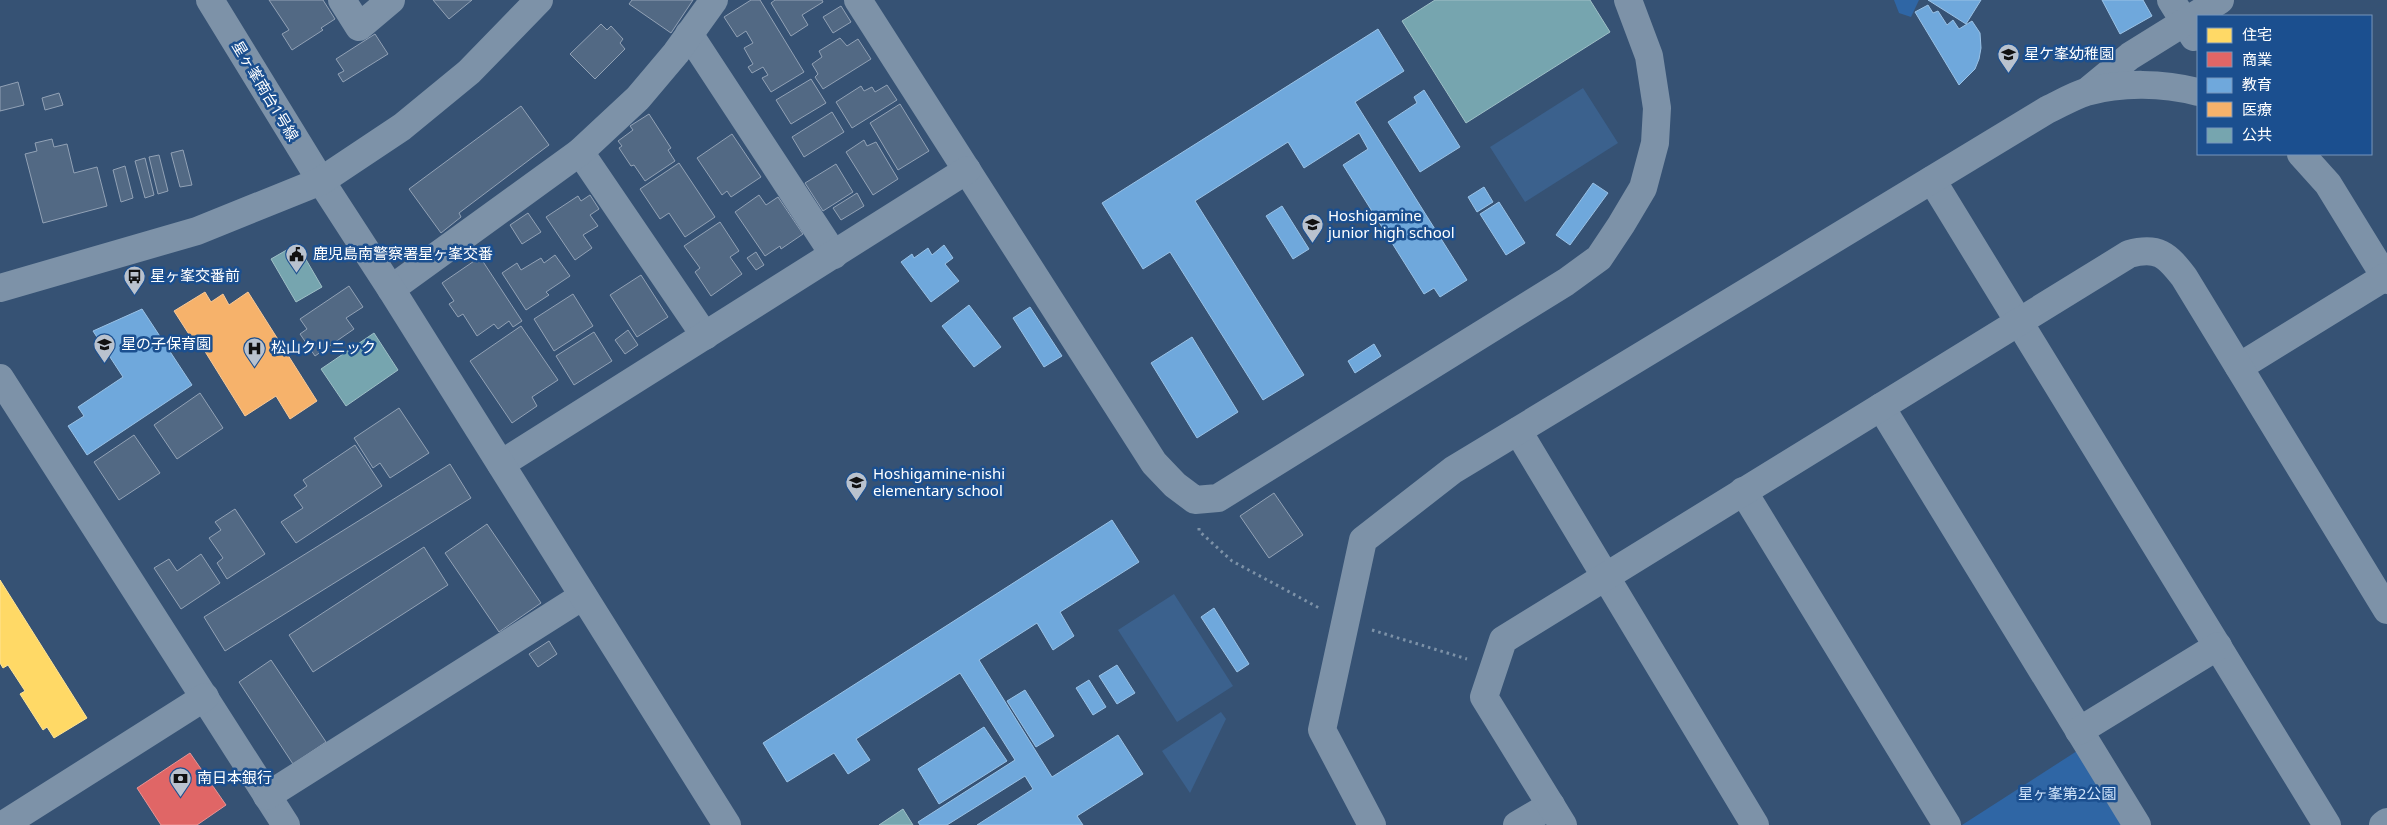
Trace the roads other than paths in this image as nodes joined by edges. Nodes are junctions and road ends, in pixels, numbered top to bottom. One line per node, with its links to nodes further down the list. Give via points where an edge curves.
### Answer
1 (210, 0): 17 (street, 星ヶ峯南台1号線)
2 (342, 0): 3 (street, via 359,27)
3 (391, 0)
4 (539, 0): 17 (street, via 469,72 410,121)
5 (714, 0): 10 (street)
6 (858, 0): 15 (street)
7 (1628, 0): 15 (street, via 1649,56 1657,108 1655,143 1643,188 1599,258 1558,287 1218,498 1196,500 1175,485 1154,463)
8 (2220, 0): 9 (street)
9 (2183, 20): 12 (street, via 2130,56)
10 (690, 34): 13 (street, via 638,98); 18 (street)
11 (2197, 92): 12 (street, via 2119,85)
12 (2085, 93): 16 (street, via 2047,110)
13 (580, 152): 21 (street); 23 (street)
14 (2302, 155): 19 (street, via 2328,184)
15 (967, 170): 18 (street)
16 (1932, 180): 22 (street); 27 (street)
17 (321, 181): 20 (street, via 197,230); 21 (street, 星ヶ峯南台1号線)
18 (834, 255): 23 (street)
19 (2386, 279): 24 (street)
20 (0, 288)
21 (391, 289): 28 (street, 星ヶ峯南台1号線)
22 (2019, 322): 24 (street, via 2129,254 2144,250 2160,252 2172,261 2184,278); 26 (street); 33 (street)
23 (705, 336): 28 (street)
24 (2239, 367): 32 (street)
25 (0, 378): 34 (street)
26 (1882, 407): 29 (street); 35 (street)
27 (1518, 431): 30 (street); 42 (street, via 1453,470 1363,540 1322,730)
28 (501, 464): 31 (street, 星ヶ峯南台1号線)
29 (1743, 492): 30 (street); 45 (street)
30 (1606, 577): 37 (street, via 1503,640 1484,697); 44 (street)
31 (584, 596): 36 (street); 41 (street, 星ヶ峯南台1号線)
32 (2387, 610)
33 (2218, 646): 35 (street); 47 (street)
34 (205, 697): 36 (street); 39 (street)
35 (2079, 731): 46 (street)
36 (268, 796): 40 (street)
37 (1557, 815): 43 (street)
38 (2387, 822): 48 (street)
39 (3, 825)
40 (286, 825)
41 (727, 825)
42 (1372, 825)
43 (1517, 825)
44 (1755, 825)
45 (1947, 825)
46 (2137, 825)
47 (2327, 825)
48 (2383, 825)

